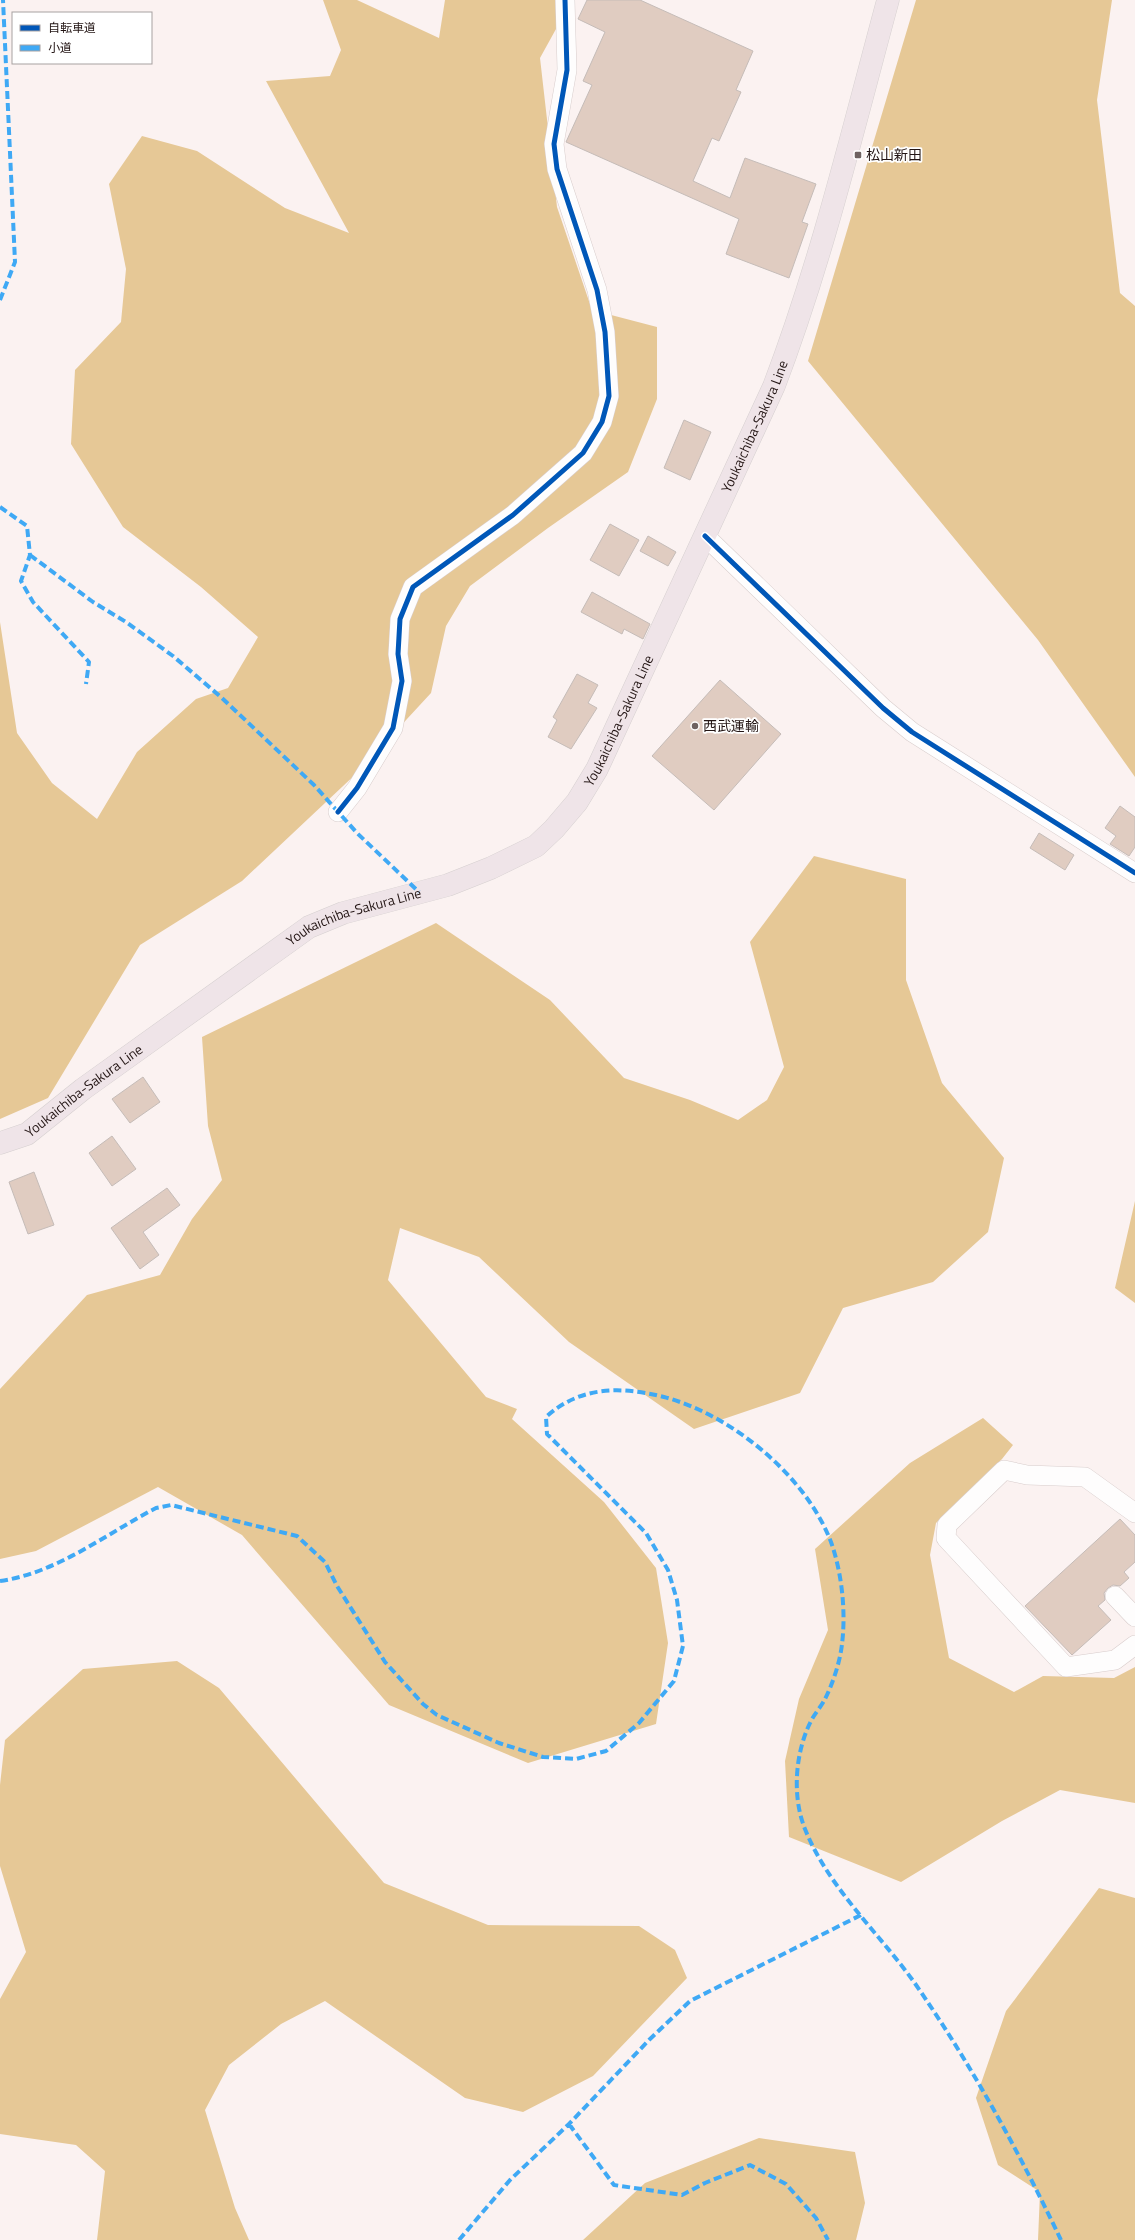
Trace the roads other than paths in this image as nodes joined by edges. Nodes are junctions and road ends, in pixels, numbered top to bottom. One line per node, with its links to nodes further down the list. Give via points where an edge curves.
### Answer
1 (565, 0): 4 (street, via 567,70 554,144 557,169 597,290 605,332 609,396 602,422 582,453 513,515 413,587 400,619 398,654 402,681 393,728 357,788)
2 (888, 0): 3 (main road, Youkaichiba-Sakura Line, via 826,227 793,336 774,386)
3 (705, 536): 5 (street, via 883,708 912,732); 6 (main road, Youkaichiba-Sakura Line, via 597,769 577,802 536,846 448,885 343,912 309,927 90,1084 27,1134)
4 (338, 812)
5 (1135, 873)
6 (0, 1143)
7 (1135, 1513): 10 (street, via 1085,1477 1027,1475 1004,1470 947,1525 946,1538 1066,1667 1116,1660)
8 (1115, 1596): 9 (street)
9 (1135, 1617)
10 (1135, 1645)

